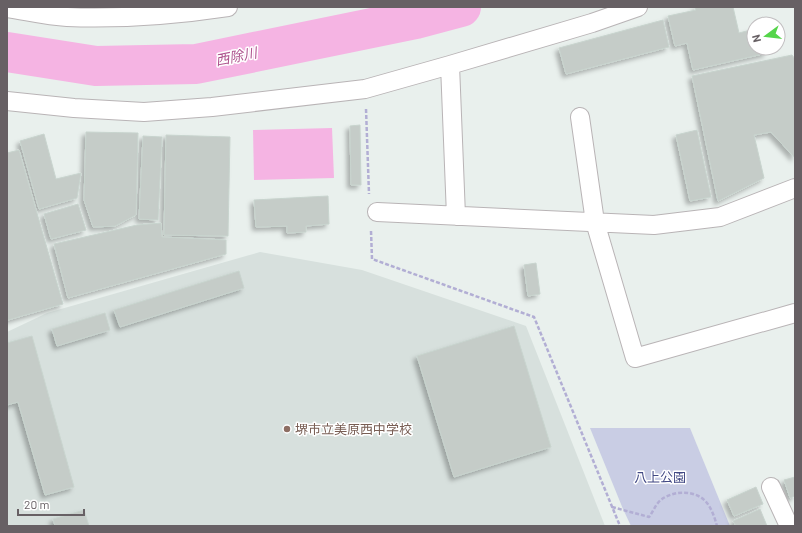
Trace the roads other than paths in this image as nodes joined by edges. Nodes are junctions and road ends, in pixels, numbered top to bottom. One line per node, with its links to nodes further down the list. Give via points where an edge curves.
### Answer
1 (228, 7): 3 (street, via 186,13 112,17 66,17)
2 (638, 7): 4 (street)
3 (7, 8)
4 (450, 65): 5 (street, via 365,88 212,107 144,112); 8 (street)
5 (7, 101)
6 (580, 117): 10 (street)
7 (795, 188): 10 (street, via 720,217 654,225)
8 (456, 216): 9 (street); 10 (street)
9 (374, 219)
10 (595, 222): 11 (street, via 635,358)
11 (795, 313)
12 (771, 487): 13 (street)
13 (789, 526)

